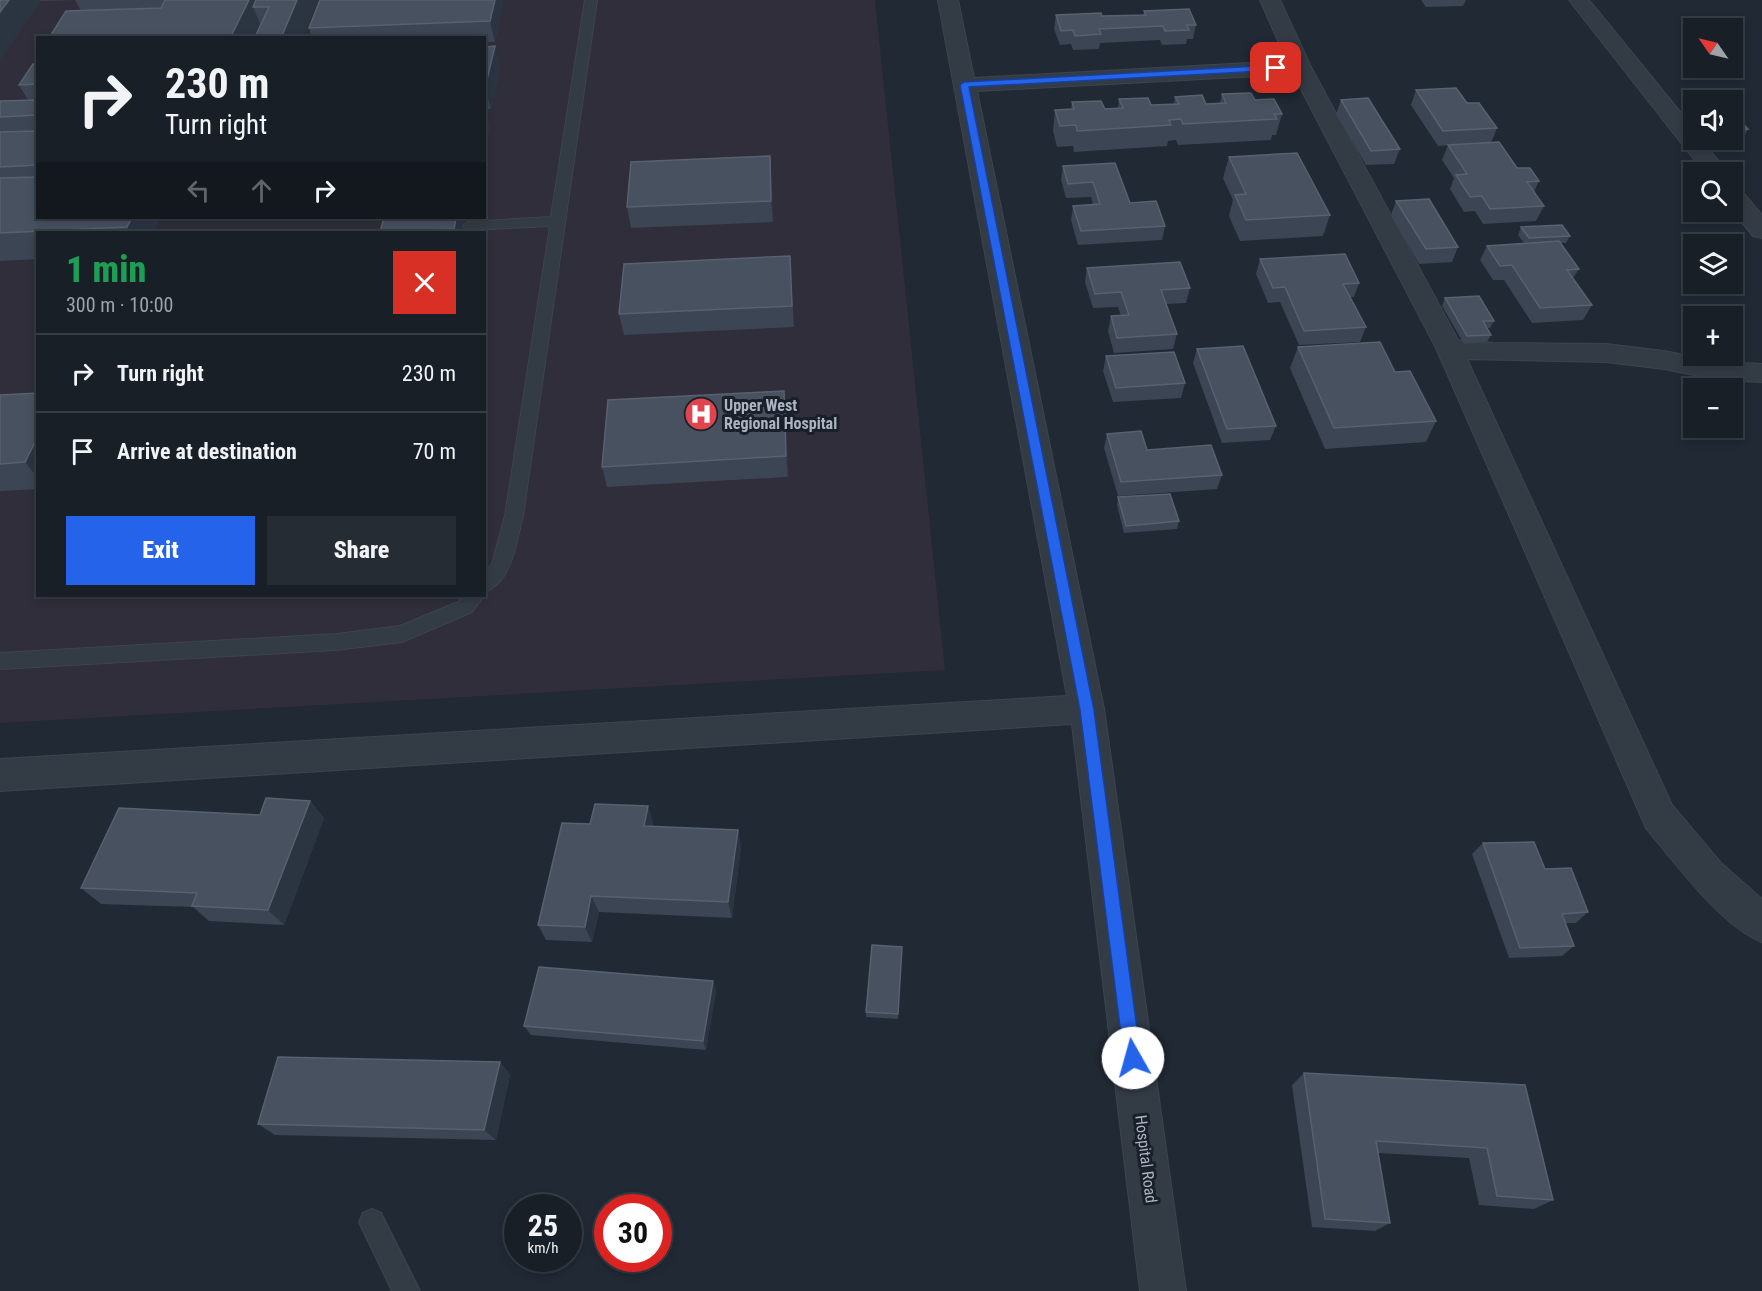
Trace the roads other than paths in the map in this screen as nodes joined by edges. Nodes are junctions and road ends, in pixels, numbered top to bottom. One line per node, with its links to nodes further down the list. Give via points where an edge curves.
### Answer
1 (591, 0): 9 (lane)
2 (948, 0): 6 (street, Hospital Road)
3 (1270, 0): 5 (street)
4 (1578, 0): 7 (street)
5 (1300, 67): 6 (street); 12 (street)
6 (964, 85): 17 (street, Hospital Road)
7 (1708, 162)
8 (1743, 208): 11 (street)
9 (558, 221): 10 (lane); 14 (lane, via 514,516 500,567)
10 (468, 226)
11 (1762, 231)
12 (1449, 348): 13 (street, via 1606,352 1720,371); 19 (street, via 1659,816 1708,875)
13 (1762, 373)
14 (486, 583)
15 (475, 597): 16 (lane, via 465,607 402,634 336,642)
16 (0, 661)
17 (1087, 710): 18 (street); 22 (street, Hospital Road)
18 (0, 775)
19 (1762, 924)
20 (372, 1222): 21 (lane)
21 (406, 1291)
22 (1163, 1291)

